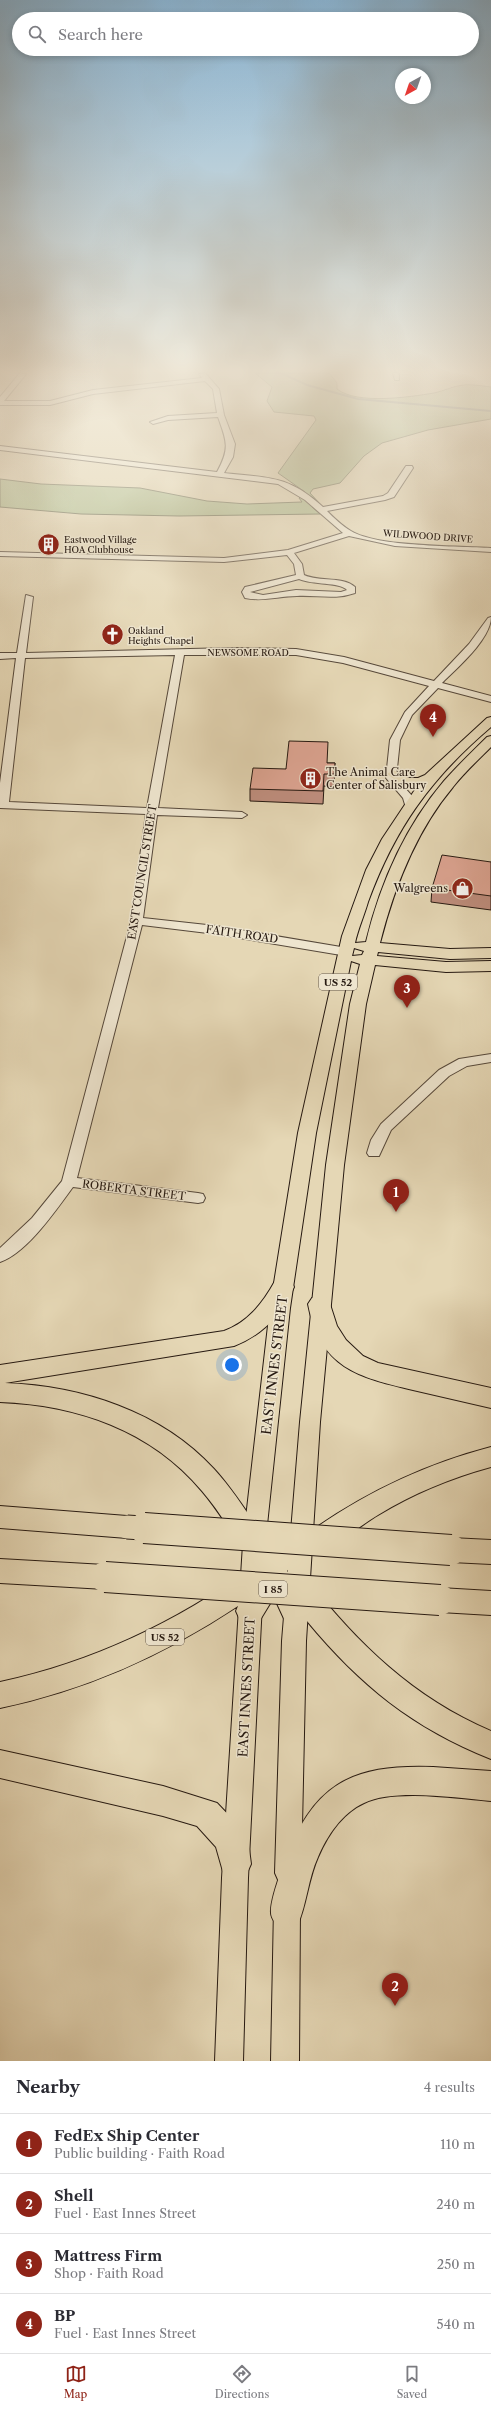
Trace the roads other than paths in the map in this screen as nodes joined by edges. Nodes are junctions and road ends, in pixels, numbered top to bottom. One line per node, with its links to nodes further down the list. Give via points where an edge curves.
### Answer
1 (179, 469): 4 (street, WILDWOOD DRIVE)
2 (223, 469): 4 (street)
3 (408, 469): 5 (street, via 391,495 385,498)
4 (220, 474): 5 (street, WILDWOOD DRIVE, via 280,482 296,489)
5 (321, 510): 6 (street, WILDWOOD DRIVE)
6 (349, 534): 7 (street, WILDWOOD DRIVE, via 382,543); 8 (street)
7 (491, 550)
8 (289, 552): 9 (street, via 224,560); 10 (street, via 298,564)
9 (0, 554)
10 (300, 576): 10 (street, via 248,589 246,592 248,596 263,598 296,593 342,595 352,591 347,585 318,583)
11 (29, 597): 14 (street)
12 (491, 620): 16 (street, via 472,646)
13 (180, 652): 14 (street, NEWSOME ROAD); 16 (street, NEWSOME ROAD, via 310,653); 24 (street, EAST COUNCIL STREET)
14 (20, 655): 15 (street, NEWSOME ROAD); 22 (street)
15 (0, 656)
16 (434, 684): 17 (street, NEWSOME ROAD); 21 (street, via 408,714 398,732 393,751)
17 (491, 699)
18 (491, 721): 20 (main road, EAST INNES STREET / US 52)
19 (491, 740): 29 (main road, US 52, via 448,784 416,830 386,895)
20 (435, 773): 21 (main road, via 427,779 414,782); 23 (main road, EAST INNES STREET / US 52)
21 (392, 774): 23 (street, via 392,781 408,797)
22 (2, 805): 24 (street)
23 (410, 806): 27 (main road, EAST INNES STREET / US 52, via 389,838 368,881 351,928)
24 (151, 812): 25 (street); 26 (street, EAST COUNCIL STREET)
25 (242, 815)
26 (137, 921): 27 (street, FAITH ROAD, via 216,930); 33 (street, EAST COUNCIL STREET)
27 (347, 952): 29 (main road, FAITH ROAD, via 356,959); 36 (main road, EAST INNES STREET / US 52, via 335,995 307,1133)
28 (491, 953): 29 (main road, FAITH ROAD)
29 (369, 954): 30 (main road, FAITH ROAD, via 446,968); 37 (main road, US 52, via 344,1091)
30 (491, 966)
31 (491, 1058): 32 (street, via 470,1061 447,1070 386,1127)
32 (374, 1153)
33 (69, 1182): 34 (street, ROBERTA STREET); 35 (street, via 45,1214 13,1247)
34 (198, 1198)
35 (0, 1256)
36 (283, 1286): 38 (highway, US 52, via 278,1299 256,1323 241,1334 226,1340); 43 (main road, EAST INNES STREET)
37 (320, 1304): 40 (highway, via 322,1320 332,1339 360,1365 376,1372); 46 (main road, US 52)
38 (0, 1374)
39 (0, 1392): 43 (highway, via 36,1394 80,1403 121,1418 148,1432 177,1451 203,1475)
40 (491, 1398)
41 (491, 1457): 46 (highway, via 439,1471 399,1489 358,1513)
42 (0, 1517): 44 (highway, bridge)
43 (255, 1531): 46 (highway, via 262,1537)
44 (491, 1552)
45 (0, 1571): 47 (highway, I 85, bridge)
46 (284, 1572): 48 (highway, via 259,1594); 49 (highway, US 52, via 114,1662 61,1681); 50 (highway, via 350,1651 384,1684 428,1715); 54 (main road)
47 (491, 1603)
48 (250, 1611): 53 (main road, EAST INNES STREET)
49 (0, 1695)
50 (491, 1745)
51 (0, 1764): 53 (highway, via 197,1810 214,1820 227,1836 233,1848)
52 (491, 1786): 54 (highway, via 391,1783 372,1785 354,1792 329,1811 313,1832 296,1874)
53 (235, 1864): 55 (main road, EAST INNES STREET)
54 (287, 1913): 56 (main road)
55 (228, 2061)
56 (285, 2061)

